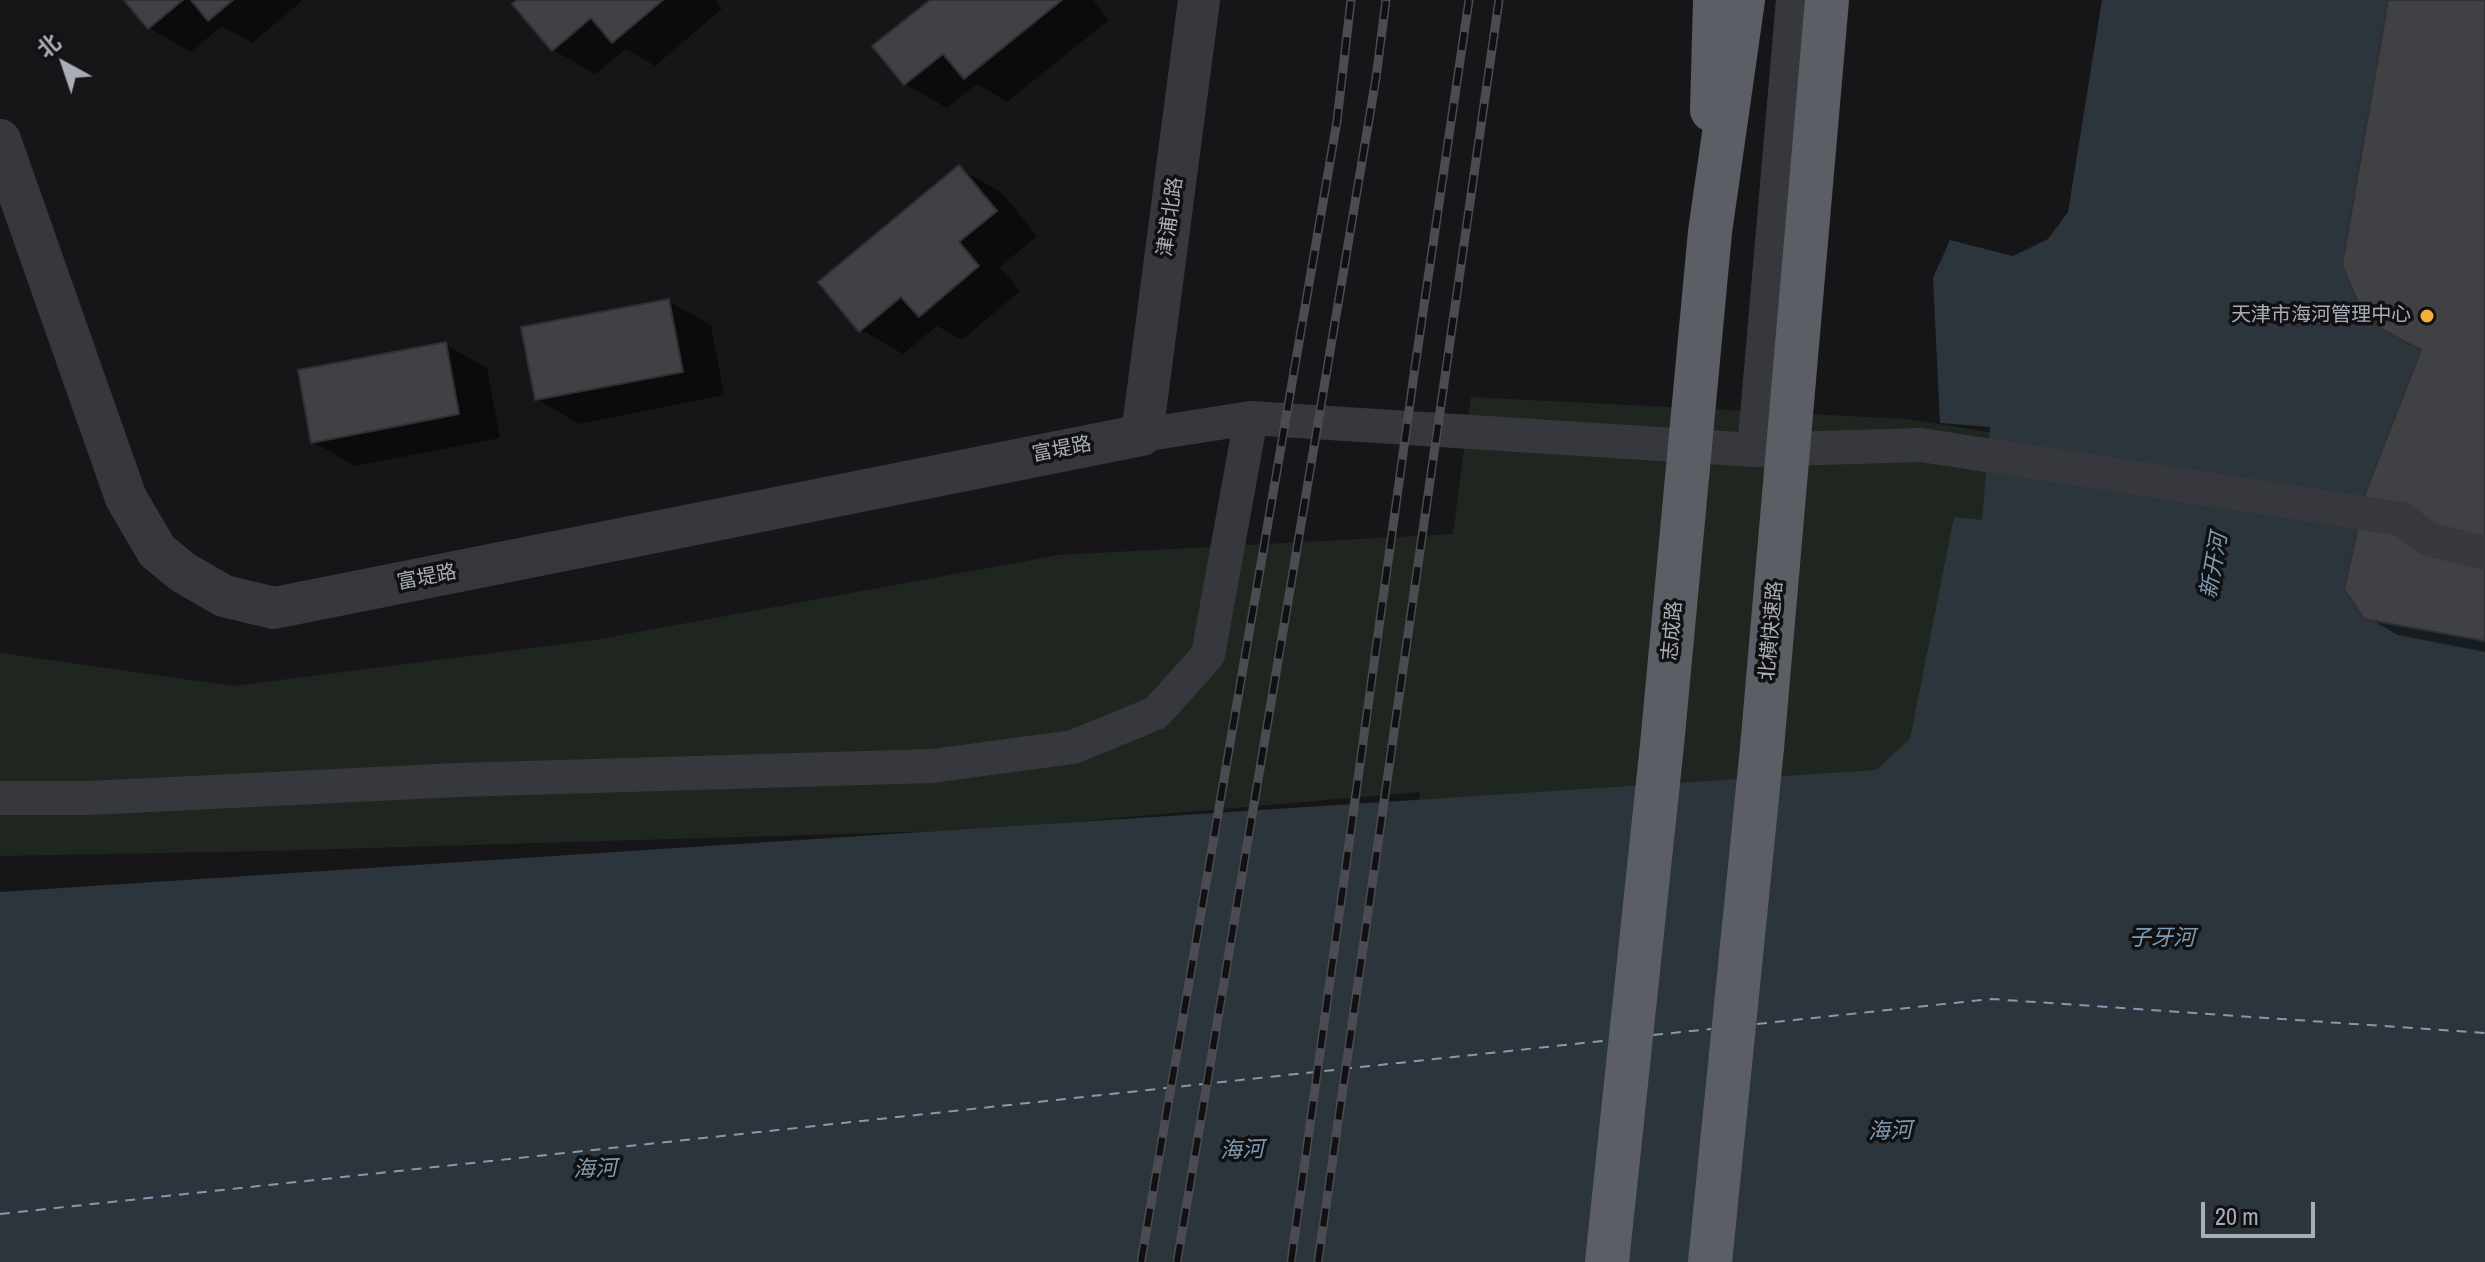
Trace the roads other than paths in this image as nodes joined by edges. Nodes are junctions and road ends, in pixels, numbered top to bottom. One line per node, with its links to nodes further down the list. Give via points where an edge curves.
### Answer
1 (1199, 0): 11 (street, 津浦北路)
2 (1715, 0): 8 (highway, bridge)
3 (1743, 0): 8 (highway, 志成路, bridge)
4 (1793, 0): 12 (street)
5 (1827, 0): 9 (highway, 北横快速路, bridge)
6 (1849, 0): 9 (highway, bridge)
7 (0, 140): 11 (street, 富堤路, via 126,498 157,551 224,596 274,608)
8 (1710, 232): 15 (highway, 志成路, bridge)
9 (1797, 335): 16 (highway, 北横快速路, bridge)
10 (1251, 418): 11 (street); 12 (street); 14 (street, via 1208,655 1156,713 1073,747 932,766)
11 (1142, 435)
12 (1754, 450): 13 (street, via 1921,445 2402,519 2428,539)
13 (2485, 553)
14 (0, 798)
15 (1607, 1262)
16 (1710, 1262)

